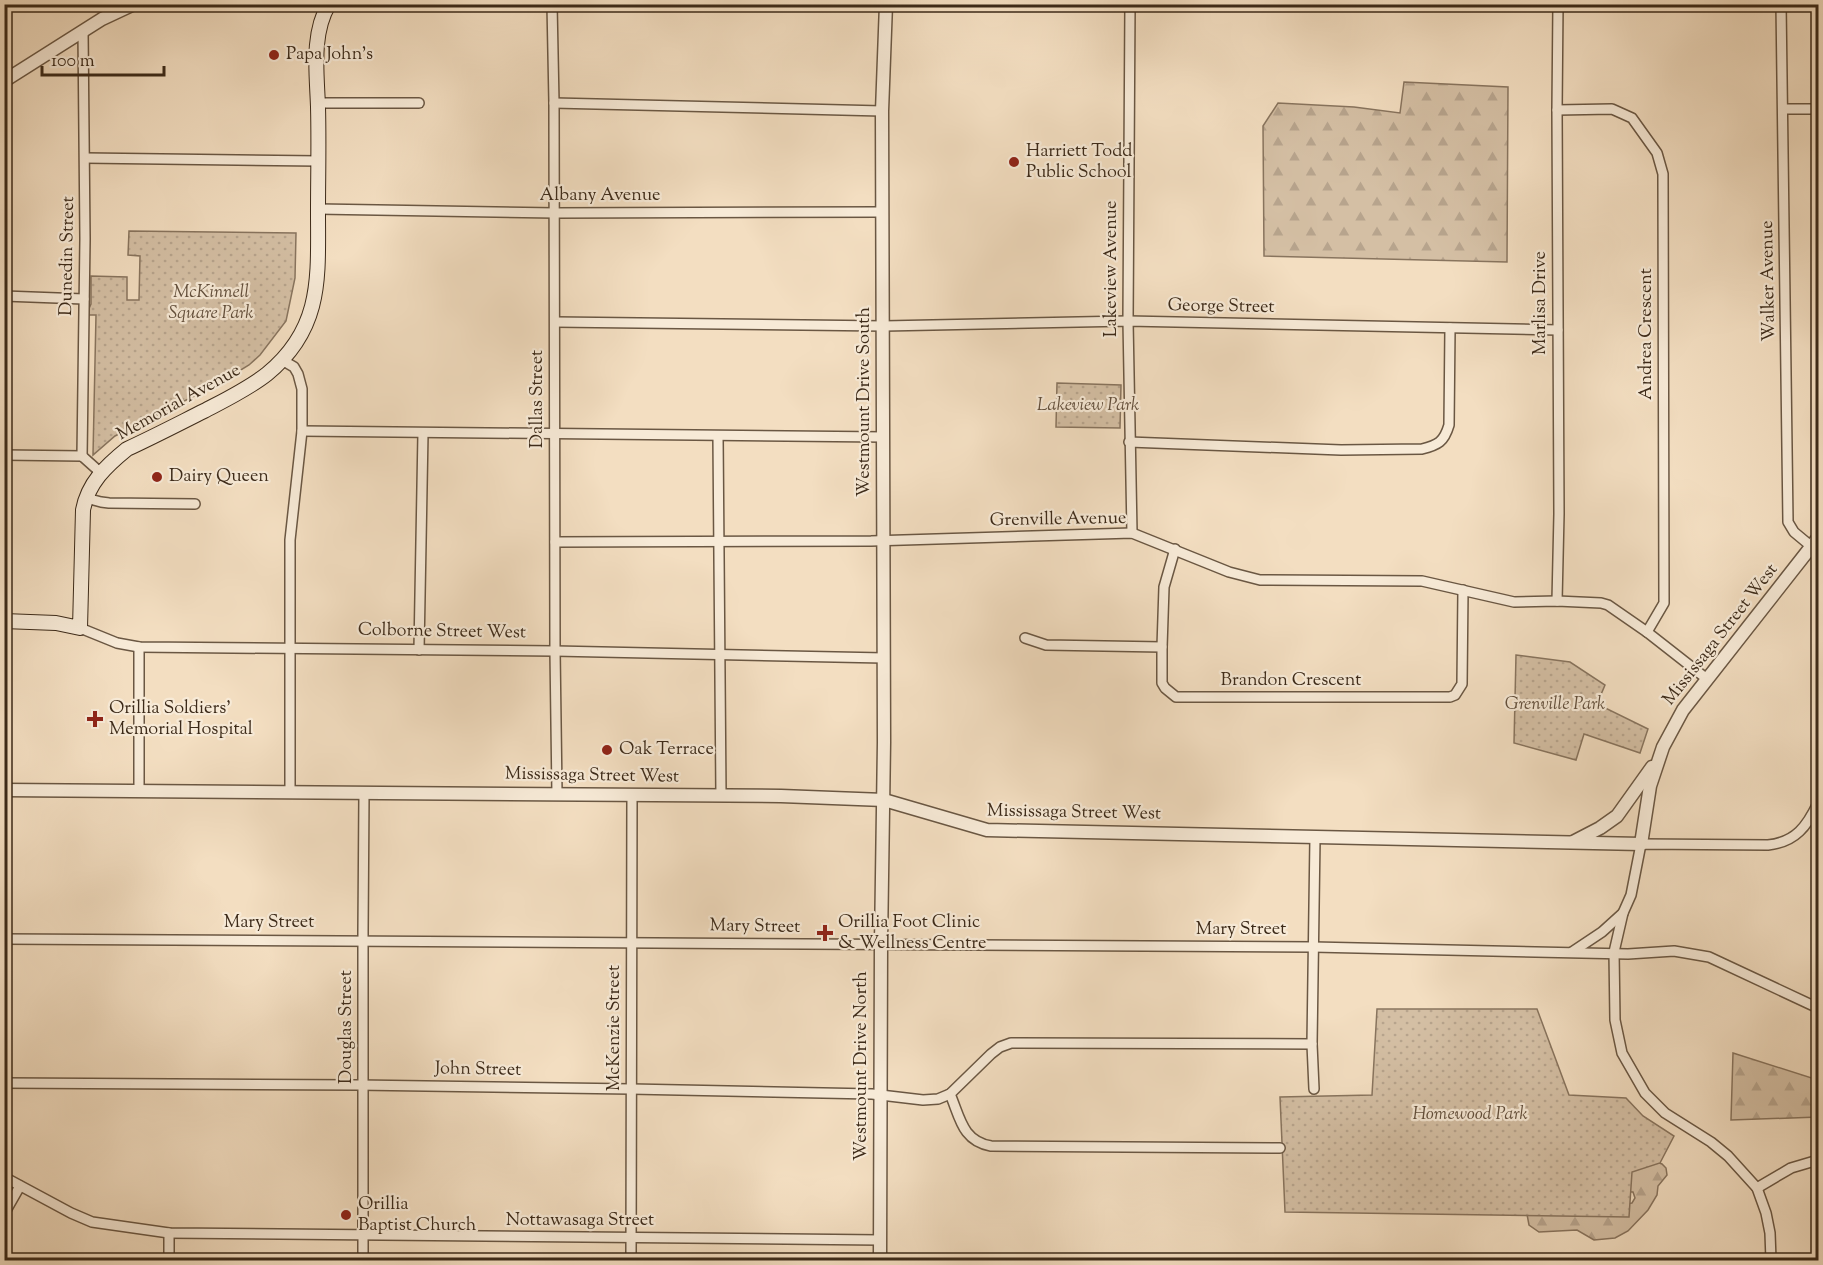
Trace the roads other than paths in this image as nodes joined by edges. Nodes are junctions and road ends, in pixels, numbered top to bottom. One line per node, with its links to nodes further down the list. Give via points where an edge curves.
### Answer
1 (134, 4): 8 (street)
2 (328, 4): 10 (main road, Memorial Avenue, via 321,19 317,50)
3 (552, 4): 12 (street, Dallas Street)
4 (886, 4): 16 (street, Westmount Drive South)
5 (1130, 4): 24 (street, Lakeview Avenue)
6 (1558, 4): 15 (street, Marlisa Drive)
7 (1781, 4): 13 (street, Walker Avenue)
8 (83, 31): 9 (street); 17 (street, Dunedin Street)
9 (4, 81)
10 (318, 103): 11 (street); 18 (main road, Memorial Avenue)
11 (420, 103)
12 (554, 103): 16 (street); 21 (street, Dallas Street)
13 (1783, 109): 14 (street); 45 (street, Walker Avenue, via 1788,522 1794,532)
14 (1818, 109)
15 (1557, 110): 28 (street, Marlisa Drive); 51 (street, Andrea Crescent, via 1612,109 1632,118 1657,153 1663,174 1664,603)
16 (882, 111): 20 (street, Westmount Drive South)
17 (85, 158): 18 (street); 23 (street, Dunedin Street)
18 (319, 161): 19 (main road, Memorial Avenue)
19 (318, 209): 21 (street, Albany Avenue); 29 (main road, Memorial Avenue, via 315,297 309,319)
20 (882, 212): 21 (street, Albany Avenue); 26 (street, Westmount Drive South)
21 (555, 213): 25 (street, Dallas Street)
22 (4, 297): 23 (street)
23 (84, 299): 37 (street, Dunedin Street)
24 (1128, 321): 26 (street, George Street); 27 (street, George Street); 35 (street, Lakeview Avenue)
25 (555, 322): 26 (street, George Street); 32 (street, Dallas Street)
26 (884, 327): 34 (street, Westmount Drive South)
27 (1450, 328): 28 (street, George Street); 35 (street, via 1449,425 1441,443 1422,449 1341,450)
28 (1558, 330): 48 (street, Marlisa Drive)
29 (282, 360): 30 (street, via 298,374); 38 (main road, Memorial Avenue, via 232,396 127,449)
30 (302, 431): 31 (street); 55 (street, via 290,540)
31 (423, 433): 32 (street); 56 (street)
32 (555, 433): 33 (street); 43 (street, Dallas Street)
33 (718, 436): 34 (street); 44 (street)
34 (884, 437): 42 (street, Westmount Drive South)
35 (1129, 442): 41 (street, Lakeview Avenue)
36 (4, 455): 37 (street)
37 (82, 456): 38 (street)
38 (101, 473): 39 (main road, Memorial Avenue)
39 (86, 498): 40 (street, via 109,503); 50 (main road, Memorial Avenue)
40 (195, 504)
41 (1132, 533): 42 (street, Grenville Avenue); 46 (street, Grenville Avenue)
42 (883, 541): 44 (street, Grenville Avenue); 59 (street, Westmount Drive South)
43 (555, 542): 44 (street, Grenville Avenue); 57 (street, Dallas Street)
44 (718, 542): 58 (street)
45 (1815, 542): 60 (street, Mississaga Street West)
46 (1175, 549): 47 (street, Grenville Avenue, via 1229,572 1260,579 1406,580); 54 (street, Brandon Crescent, via 1164,587)
47 (1463, 590): 48 (street, Grenville Avenue, via 1514,602); 54 (street, Brandon Crescent, via 1462,684 1450,697 1176,697 1162,682)
48 (1557, 601): 51 (street, Grenville Avenue, via 1608,605)
49 (4, 621): 50 (main road, Colborne Street West)
50 (80, 628): 53 (street, Colborne Street West, via 117,644)
51 (1647, 632): 60 (street, Grenville Avenue)
52 (1025, 638): 54 (street, via 1046,645)
53 (139, 647): 55 (street, Colborne Street West); 63 (street)
54 (1162, 647)
55 (290, 649): 56 (street, Colborne Street West); 64 (street)
56 (418, 650): 57 (street, Colborne Street West)
57 (555, 651): 58 (street, Colborne Street West); 66 (street, Dallas Street)
58 (721, 656): 59 (street, Colborne Street West); 68 (street)
59 (884, 658): 69 (street, Westmount Drive South)
60 (1707, 679): 61 (street, Mississaga Street West, via 1683,710)
61 (1661, 753): 72 (street, via 1617,816); 73 (street, Mississaga Street West, via 1650,786)
62 (4, 790): 63 (street, Mississaga Street West)
63 (139, 791): 64 (street, Mississaga Street West)
64 (290, 792): 65 (street, Mississaga Street West)
65 (364, 793): 66 (street, Mississaga Street West); 76 (street, Douglas Street)
66 (557, 794): 67 (street, Mississaga Street West)
67 (633, 795): 68 (street, Mississaga Street West); 77 (street, McKenzie Street)
68 (721, 796): 69 (street, Mississaga Street West)
69 (884, 800): 71 (street, Mississaga Street West, via 987,831); 78 (street, Westmount Drive North)
70 (1818, 803): 73 (street, via 1803,828 1780,844)
71 (1315, 838): 72 (street, Mississaga Street West); 79 (street)
72 (1572, 843): 73 (street, Mississaga Street West)
73 (1641, 844): 74 (street)
74 (1623, 913): 80 (street); 81 (street)
75 (4, 939): 76 (street, Mary Street)
76 (363, 940): 77 (street, Mary Street); 85 (street, Douglas Street)
77 (632, 942): 78 (street, Mary Street); 86 (street, McKenzie Street)
78 (881, 944): 79 (street, Mary Street); 89 (street, Westmount Drive North)
79 (1313, 947): 80 (street, Mary Street); 83 (street)
80 (1572, 952): 81 (street, Mary Street)
81 (1614, 952): 82 (street, Mary Street, via 1674,951 1709,957); 94 (street, via 1615,1020 1622,1053 1639,1085 1665,1113 1728,1155)
82 (1818, 1008)
83 (1312, 1044): 87 (street); 88 (street, via 1011,1043 991,1054)
84 (4, 1083): 85 (street, John Street)
85 (363, 1085): 86 (street, John Street); 97 (street, Douglas Street)
86 (631, 1089): 89 (street, John Street); 98 (street, McKenzie Street)
87 (1314, 1089)
88 (950, 1094): 89 (street, John Street, via 923,1100); 90 (street, via 966,1134 991,1146)
89 (880, 1095): 99 (street, Westmount Drive North)
90 (1280, 1148)
91 (1818, 1160): 94 (street, via 1791,1168)
92 (4, 1177): 93 (street, Nottawasaga Street)
93 (20, 1186): 95 (street); 96 (street, Nottawasaga Street, via 92,1222)
94 (1757, 1188): 104 (street, via 1770,1233)
95 (4, 1214)
96 (169, 1233): 97 (street, Nottawasaga Street); 100 (street)
97 (363, 1235): 98 (street, Nottawasaga Street); 101 (street, Douglas Street)
98 (632, 1237): 99 (street, Nottawasaga Street); 102 (street, McKenzie Street)
99 (880, 1240): 103 (street, Westmount Drive North)
100 (169, 1260)
101 (363, 1260)
102 (631, 1260)
103 (880, 1260)
104 (1771, 1260)

